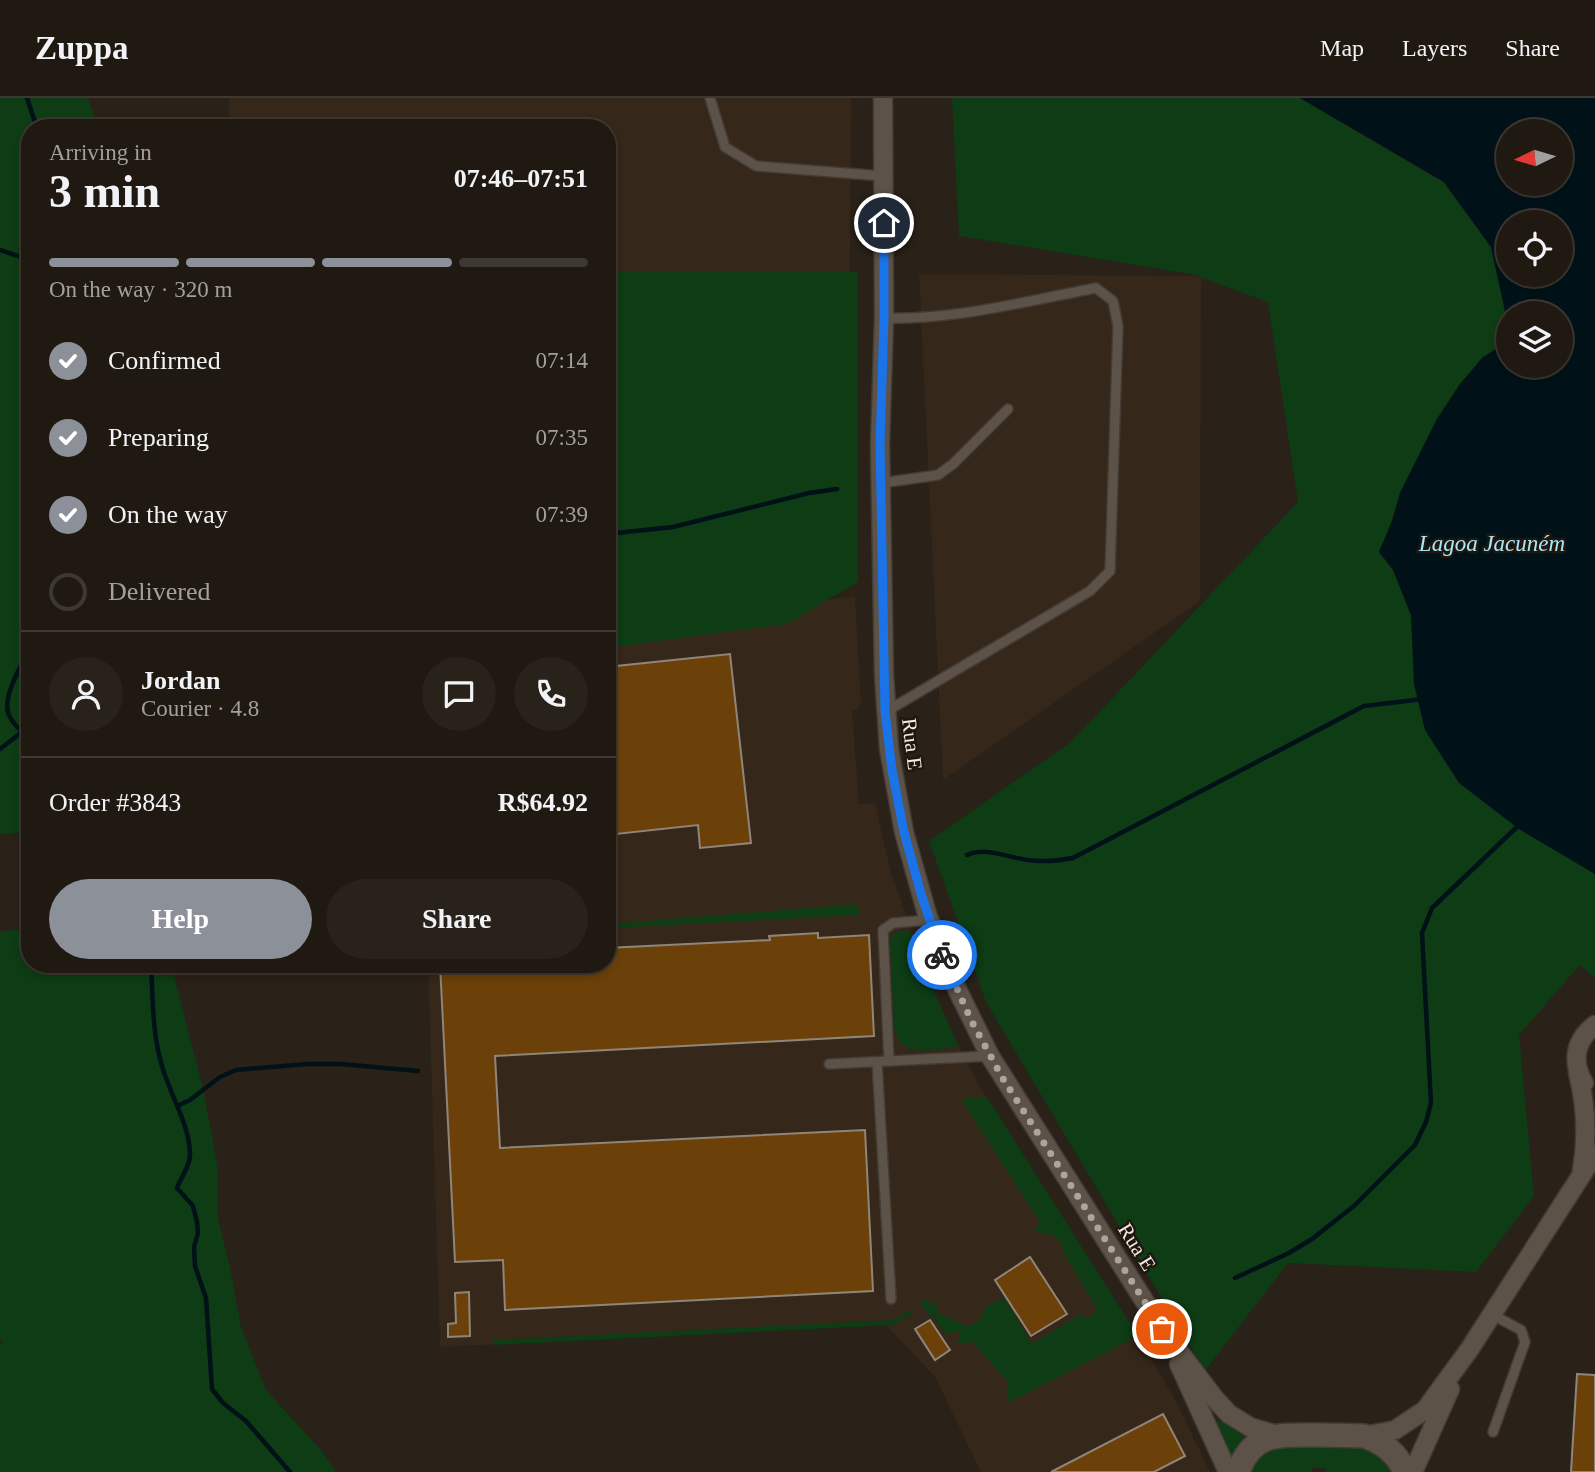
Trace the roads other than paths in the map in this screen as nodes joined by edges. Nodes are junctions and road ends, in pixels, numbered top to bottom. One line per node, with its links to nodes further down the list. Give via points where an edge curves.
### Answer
1 (710, 98): 3 (lane, via 725,147 756,166)
2 (883, 98): 3 (street, Rua E)
3 (883, 176): 4 (street, Rua E)
4 (884, 318): 6 (street, Rua E); 7 (lane, via 967,313 1096,288 1113,301 1118,326 1110,571 1090,591)
5 (1008, 409): 6 (lane, via 938,475)
6 (881, 483): 7 (street, Rua E)
7 (885, 712): 8 (street, Rua E, via 904,832)
8 (930, 920): 10 (street, Rua E, via 955,985); 11 (lane, via 892,923 883,930)
9 (1595, 1025): 14 (street, via 1578,1045)
10 (990, 1055): 11 (lane); 20 (street, Rua E)
11 (889, 1061): 12 (lane)
12 (877, 1062): 13 (lane); 18 (lane)
13 (829, 1064)
14 (1578, 1073): 15 (street); 17 (street, via 1586,1135)
15 (1595, 1094)
16 (1595, 1154): 17 (street)
17 (1581, 1176): 19 (street)
18 (891, 1299)
19 (1491, 1314): 21 (street); 22 (lane, via 1518,1328 1525,1338)
20 (1162, 1329): 23 (street, Rua E, via 1229,1414); 25 (street, Rua E)
21 (1469, 1350): 24 (street, via 1416,1418 1395,1430); 28 (street)
22 (1493, 1432)
23 (1277, 1435): 24 (street); 26 (street, via 1253,1447)
24 (1364, 1436): 27 (street, via 1392,1452)
25 (1228, 1472)
26 (1238, 1472)
27 (1405, 1472)
28 (1413, 1472)

